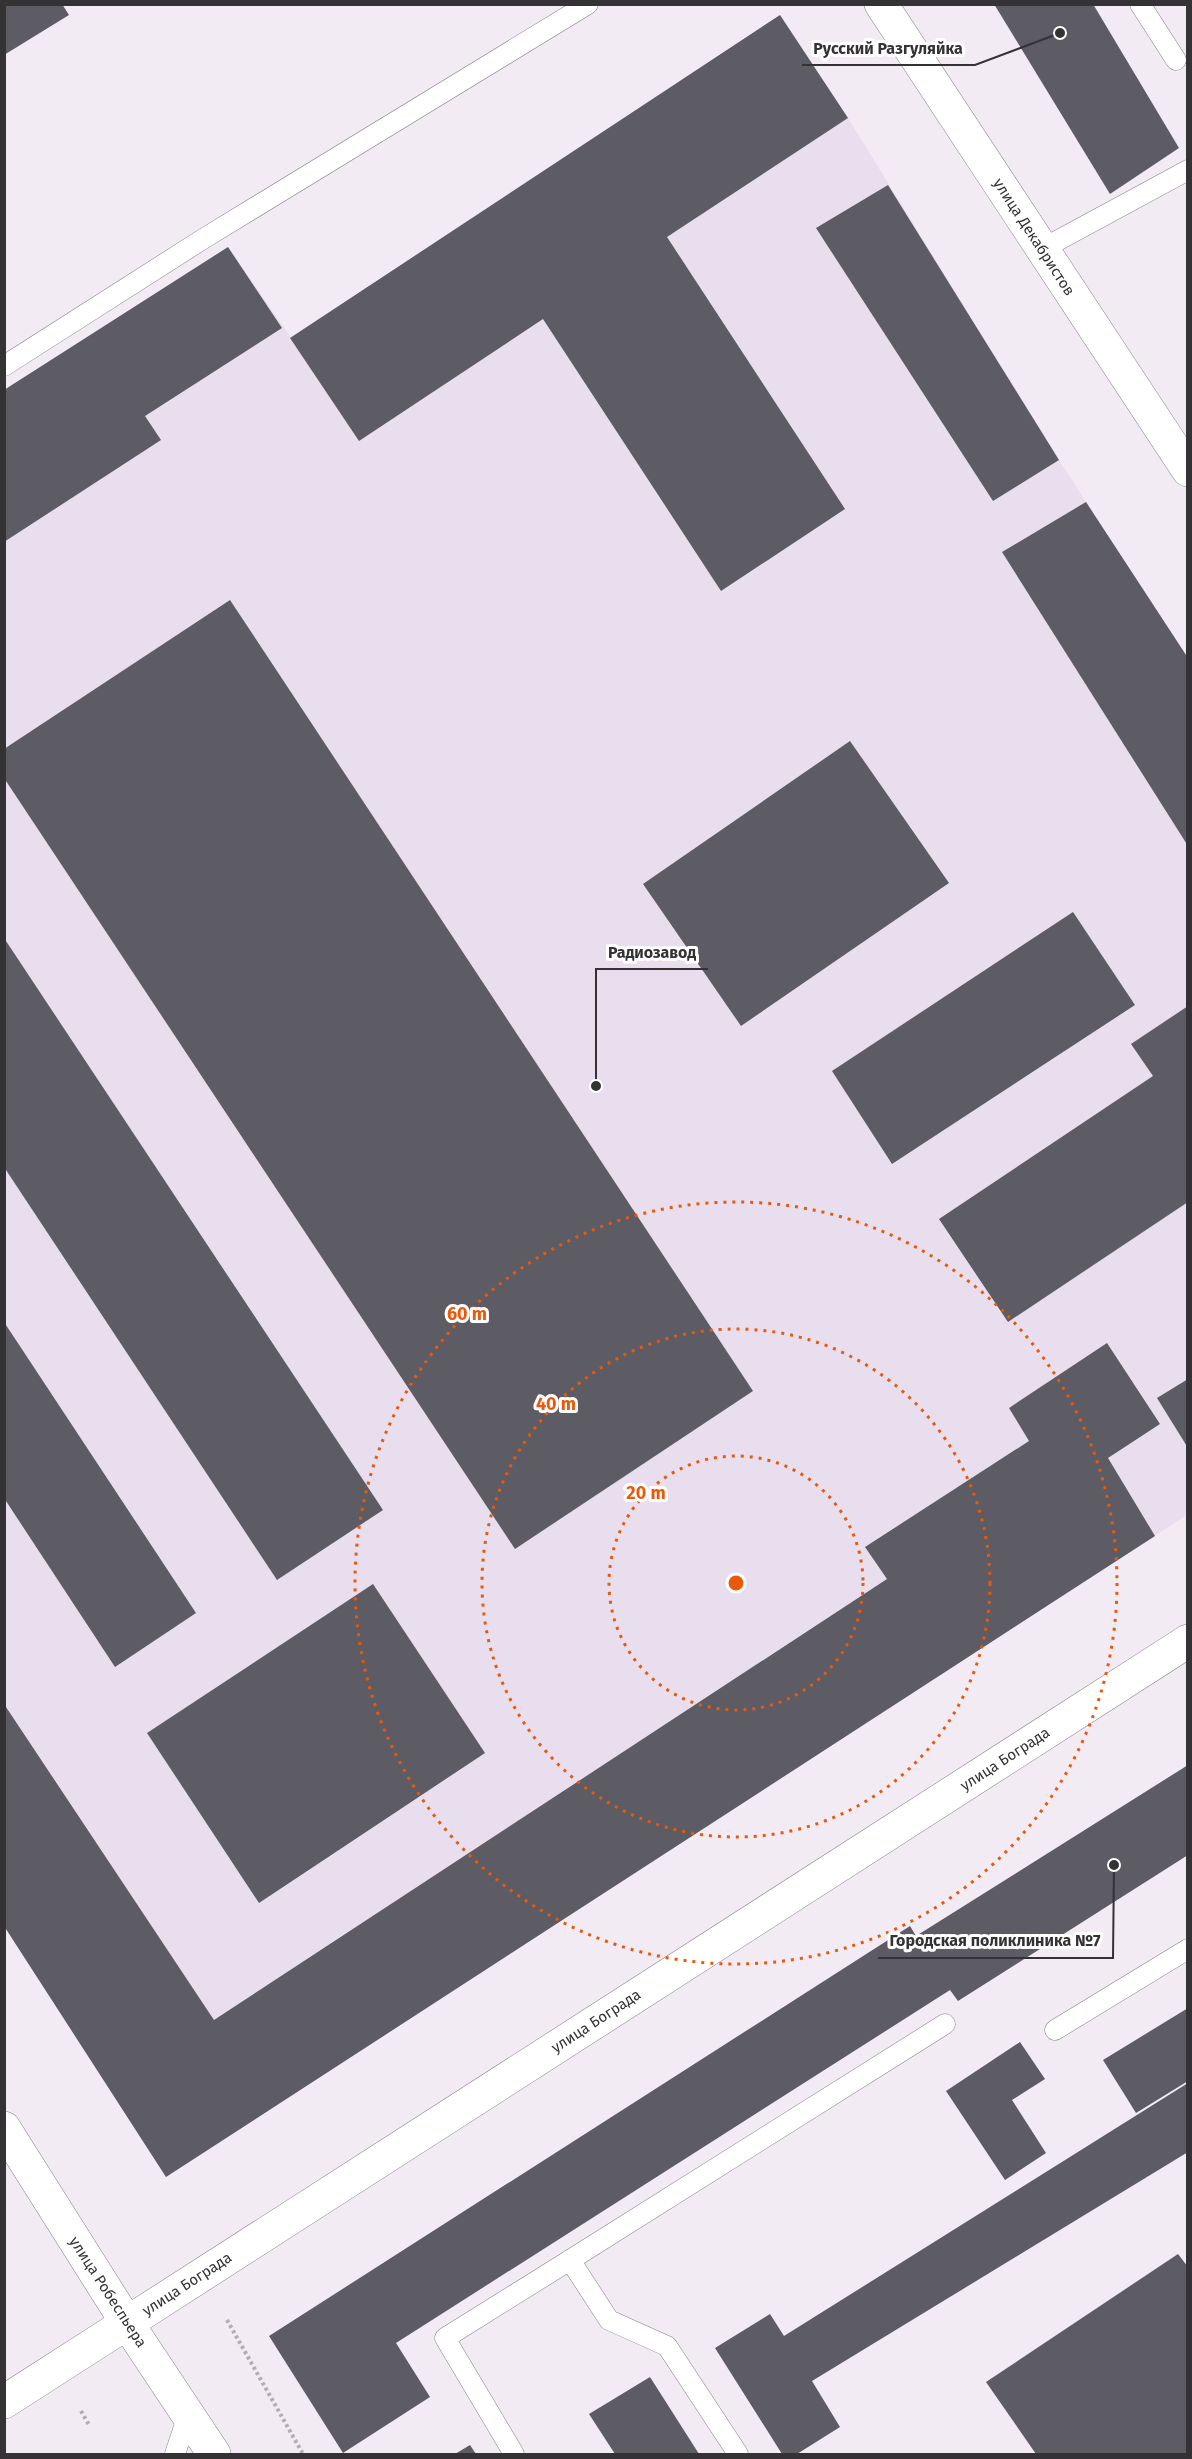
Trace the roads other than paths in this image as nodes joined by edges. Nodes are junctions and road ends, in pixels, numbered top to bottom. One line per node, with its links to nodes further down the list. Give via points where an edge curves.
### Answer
1 (588, 4): 7 (lane, via 203,239)
2 (881, 4): 6 (main road, улица Декабристов)
3 (1140, 4): 4 (lane)
4 (1176, 60)
5 (1188, 170): 6 (lane)
6 (1042, 249): 8 (main road, улица Декабристов)
7 (4, 366)
8 (1188, 470)
9 (1188, 1641): 15 (main road, улица Бограда)
10 (1188, 1949): 12 (lane)
11 (945, 2024): 14 (lane)
12 (1055, 2030)
13 (5, 2131): 15 (main road, улица Робеспьера)
14 (570, 2259): 20 (lane, via 445,2338); 21 (lane, via 609,2320 667,2346)
15 (127, 2323): 16 (main road, улица Бограда); 17 (main road, улица Робеспьера)
16 (4, 2402)
17 (188, 2415): 18 (lane); 19 (main road, улица Робеспьера)
18 (175, 2454)
19 (214, 2454)
20 (514, 2454)
21 (738, 2454)

